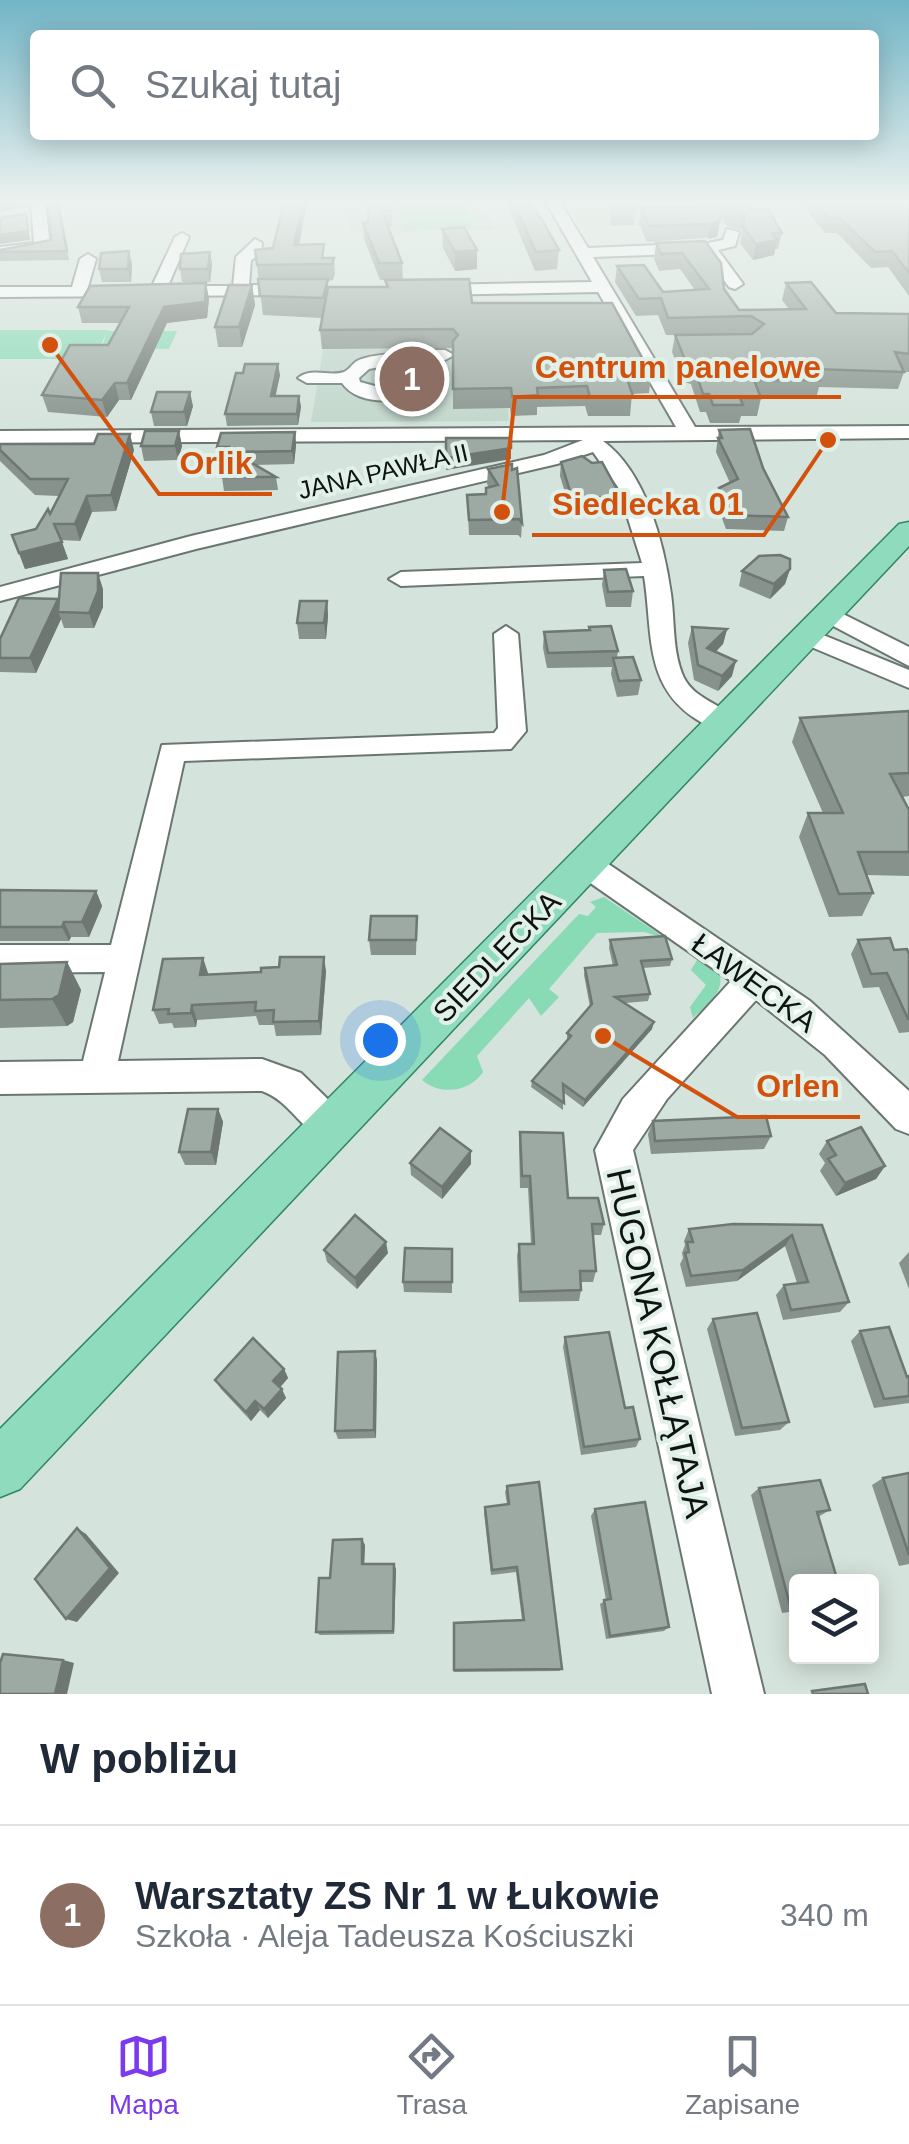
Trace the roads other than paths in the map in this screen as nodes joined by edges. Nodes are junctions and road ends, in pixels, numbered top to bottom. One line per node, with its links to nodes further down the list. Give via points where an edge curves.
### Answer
1 (82, 281): 11 (street)
2 (162, 281): 12 (street)
3 (241, 281): 8 (street)
4 (601, 281): 7 (street)
5 (732, 281): 6 (street)
6 (734, 284)
7 (604, 287): 10 (street); 22 (street, via 644,344)
8 (240, 290): 9 (street); 12 (street)
9 (318, 290)
10 (412, 290)
11 (79, 291): 12 (street); 13 (street)
12 (158, 291)
13 (0, 292)
14 (445, 355): 15 (street)
15 (405, 362): 16 (street, via 364,364); 19 (street, via 424,372)
16 (349, 376): 17 (street); 20 (street, via 352,386)
17 (307, 378)
18 (449, 381): 19 (street)
19 (424, 382): 20 (street)
20 (383, 396): 23 (street)
21 (909, 432): 22 (street)
22 (689, 433): 25 (street)
23 (386, 436): 24 (street); 25 (street)
24 (0, 437)
25 (595, 438): 27 (street, via 618,468); 29 (street, JANA PAWŁA II, via 568,455 517,469)
26 (909, 530): 30 (main road, SIEDLECKA)
27 (655, 570): 28 (street); 34 (street, via 669,675 685,699)
28 (401, 579)
29 (0, 594)
30 (817, 625): 32 (street); 33 (street, via 839,658); 34 (main road, SIEDLECKA)
31 (506, 634): 36 (street, via 512,731 501,742 172,752)
32 (909, 658)
33 (909, 680)
34 (723, 722): 35 (main road, SIEDLECKA)
35 (587, 865): 38 (street, ŁAWECKA); 42 (main road, SIEDLECKA)
36 (126, 958): 37 (street); 39 (street)
37 (0, 959)
38 (754, 980): 41 (street, ŁAWECKA, via 838,1046); 44 (street, HUGONA KOŁŁĄTAJA, via 640,1107 614,1150)
39 (97, 1076): 40 (street); 42 (street, via 262,1076 288,1084)
40 (0, 1078)
41 (909, 1117)
42 (334, 1129): 43 (main road, SIEDLECKA)
43 (0, 1469)
44 (738, 1694)

